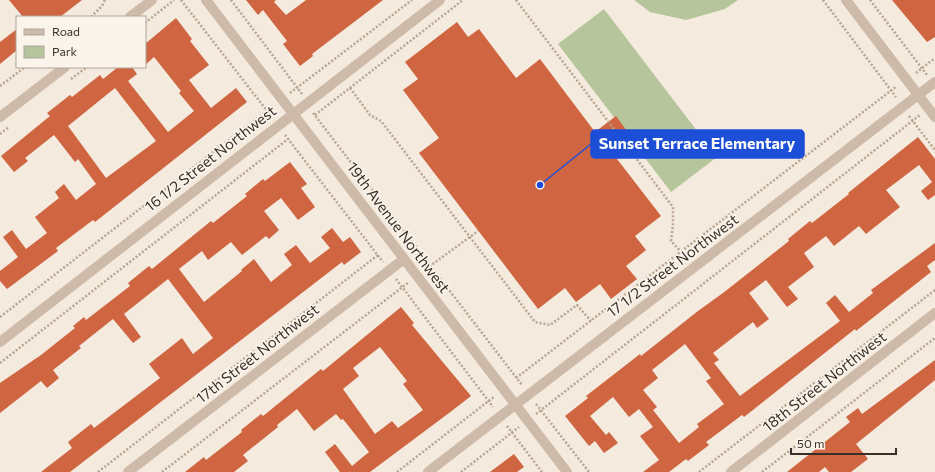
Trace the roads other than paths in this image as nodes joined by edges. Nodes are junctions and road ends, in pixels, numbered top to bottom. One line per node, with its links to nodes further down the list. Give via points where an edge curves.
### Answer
1 (152, 0): 5 (street)
2 (206, 0): 9 (street, 19th Avenue Northwest)
3 (440, 0): 9 (street, 16 1/2 Street Northwest)
4 (846, 0): 8 (street)
5 (131, 16)
6 (64, 68): 10 (street)
7 (935, 82): 8 (street, 17 1/2 Street Northwest)
8 (918, 95): 11 (street); 15 (street, 17 1/2 Street Northwest)
9 (293, 113): 12 (street, 19th Avenue Northwest); 14 (street, 16 1/2 Street Northwest)
10 (0, 117)
11 (935, 118)
12 (404, 259): 15 (street, 19th Avenue Northwest); 16 (street, 17th Street Northwest)
13 (935, 313): 19 (street, 18th Street Northwest)
14 (0, 342)
15 (515, 404): 17 (street, 17 1/2 Street Northwest); 18 (street, 19th Avenue Northwest)
16 (128, 472)
17 (428, 472)
18 (567, 472)
19 (731, 472)

